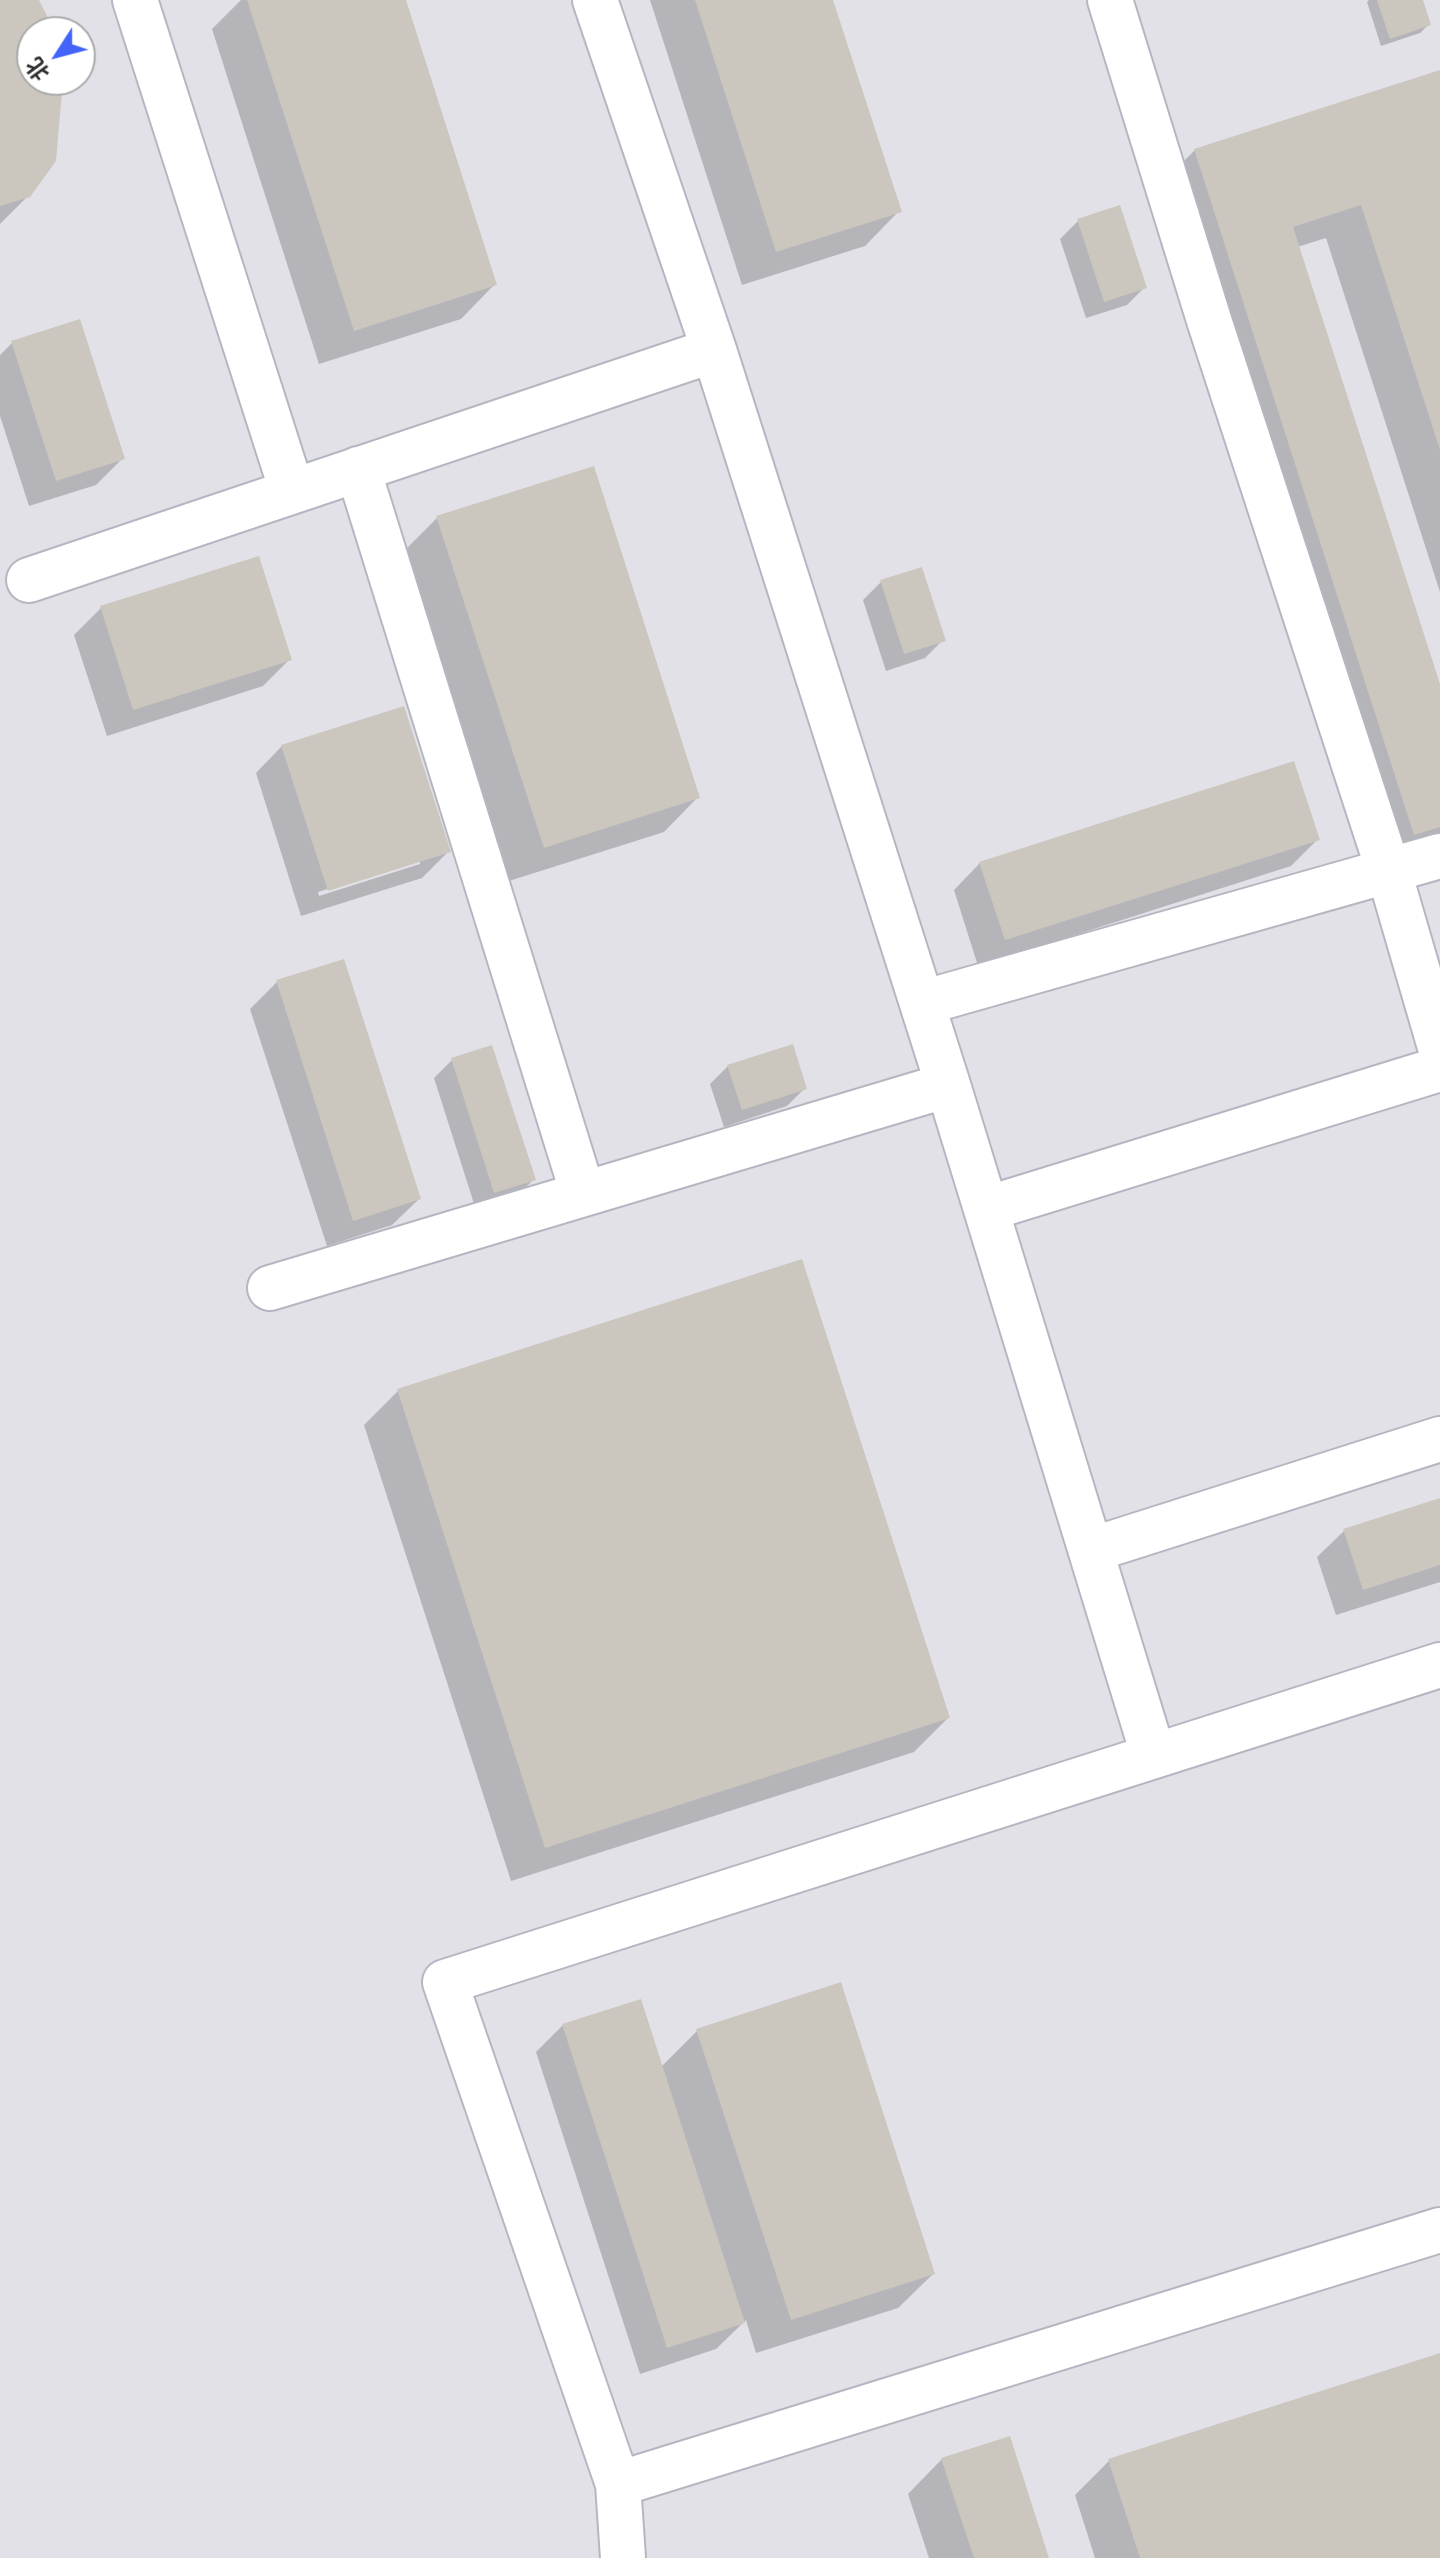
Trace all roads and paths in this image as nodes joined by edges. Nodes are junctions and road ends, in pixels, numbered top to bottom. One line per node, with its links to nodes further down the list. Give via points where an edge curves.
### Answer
1 (135, 0): 6 (lane)
2 (595, 0): 4 (lane)
3 (1110, 0): 9 (lane)
4 (714, 350): 5 (lane); 10 (lane)
5 (358, 469): 6 (lane); 14 (lane)
6 (292, 491): 7 (lane)
7 (29, 580)
8 (1440, 856): 9 (lane)
9 (1389, 872): 10 (lane); 11 (lane)
10 (922, 1003): 13 (lane)
11 (1440, 1047)
12 (1440, 1069): 15 (lane)
13 (948, 1085): 14 (lane); 15 (lane)
14 (583, 1194): 16 (lane)
15 (986, 1209): 18 (lane)
16 (270, 1288)
17 (1440, 1439): 18 (lane)
18 (1091, 1550): 20 (lane)
19 (1440, 1665): 20 (lane)
20 (1153, 1754): 22 (lane, via 445,1982)
21 (1440, 2230): 22 (lane)
22 (618, 2484): 23 (lane)
23 (623, 2558)

